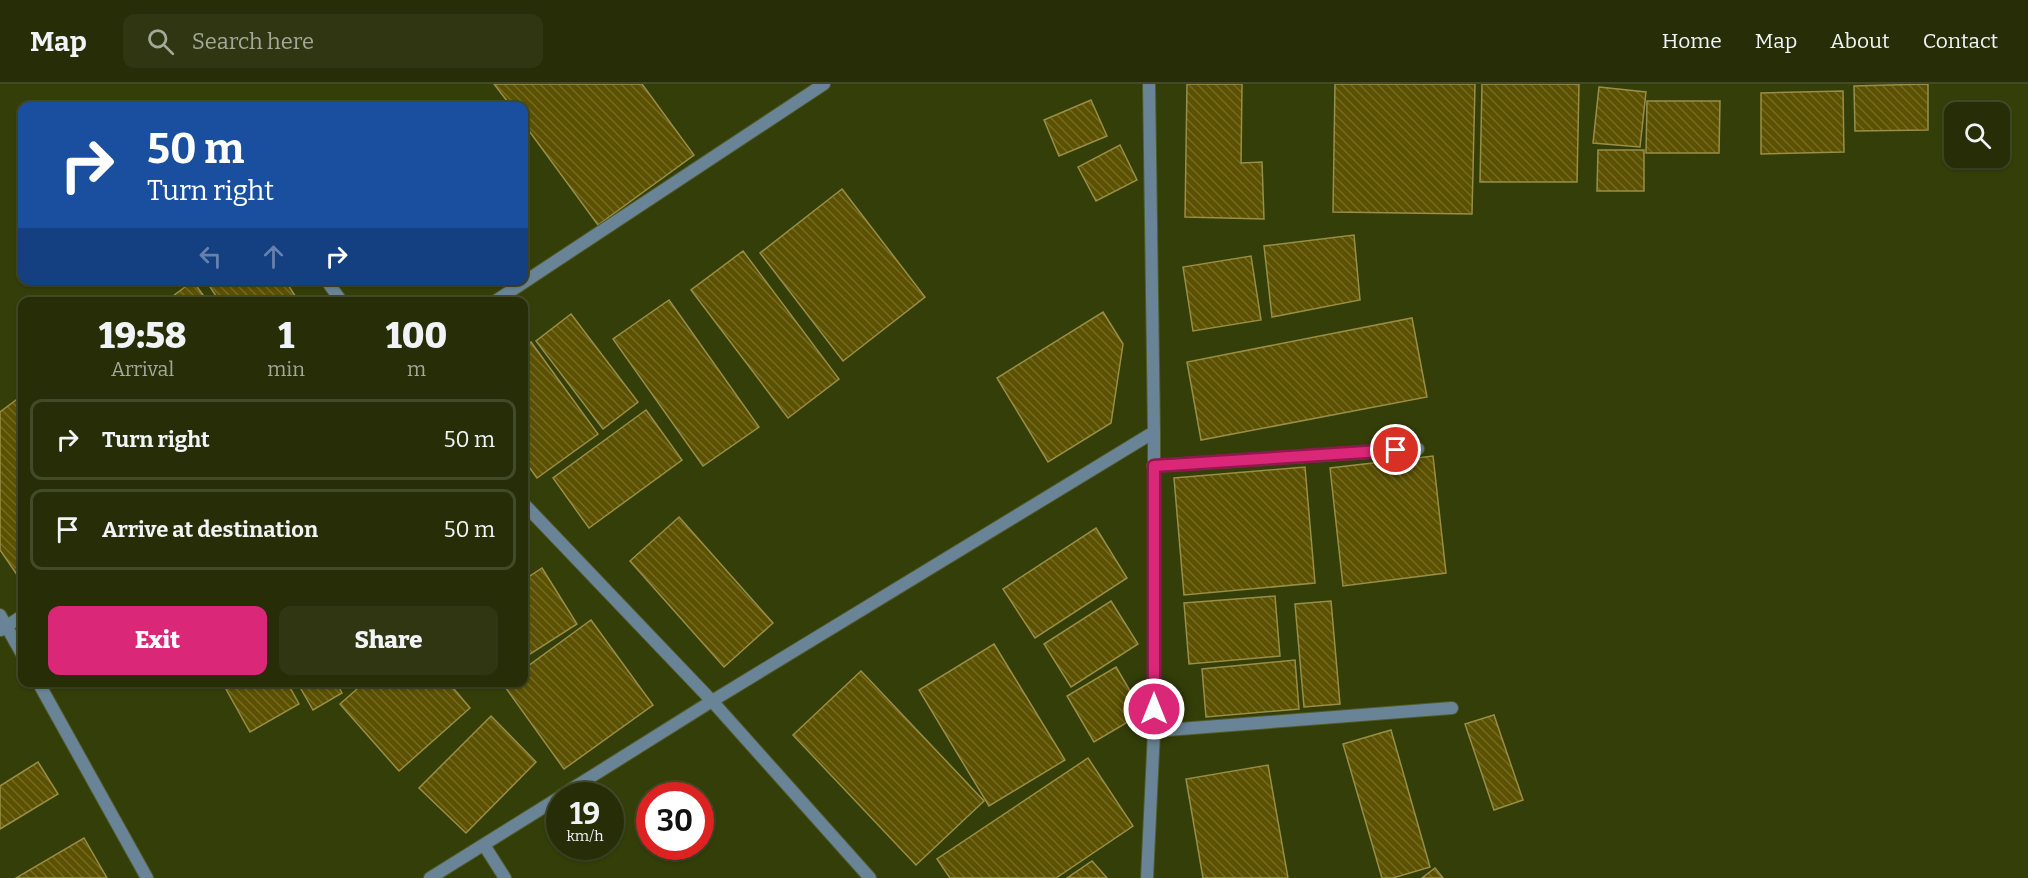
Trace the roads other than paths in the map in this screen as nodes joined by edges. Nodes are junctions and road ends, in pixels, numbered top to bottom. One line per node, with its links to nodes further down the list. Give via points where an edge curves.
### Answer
1 (824, 84): 3 (street)
2 (1149, 84): 6 (street)
3 (528, 280)
4 (520, 285): 5 (street)
5 (502, 297)
6 (1154, 432): 8 (street); 15 (street)
7 (1418, 449): 8 (street)
8 (1154, 466): 17 (street)
9 (528, 508): 15 (street)
10 (0, 615): 12 (street)
11 (18, 619): 12 (street)
12 (3, 629): 13 (street)
13 (18, 649)
14 (41, 687): 21 (street)
15 (712, 701): 18 (street); 24 (street)
16 (1452, 708): 17 (street)
17 (1154, 730): 25 (street)
18 (583, 782)
19 (546, 805): 20 (street)
20 (484, 844): 22 (street); 23 (street)
21 (147, 878)
22 (430, 878)
23 (505, 878)
24 (870, 878)
25 (1147, 878)

